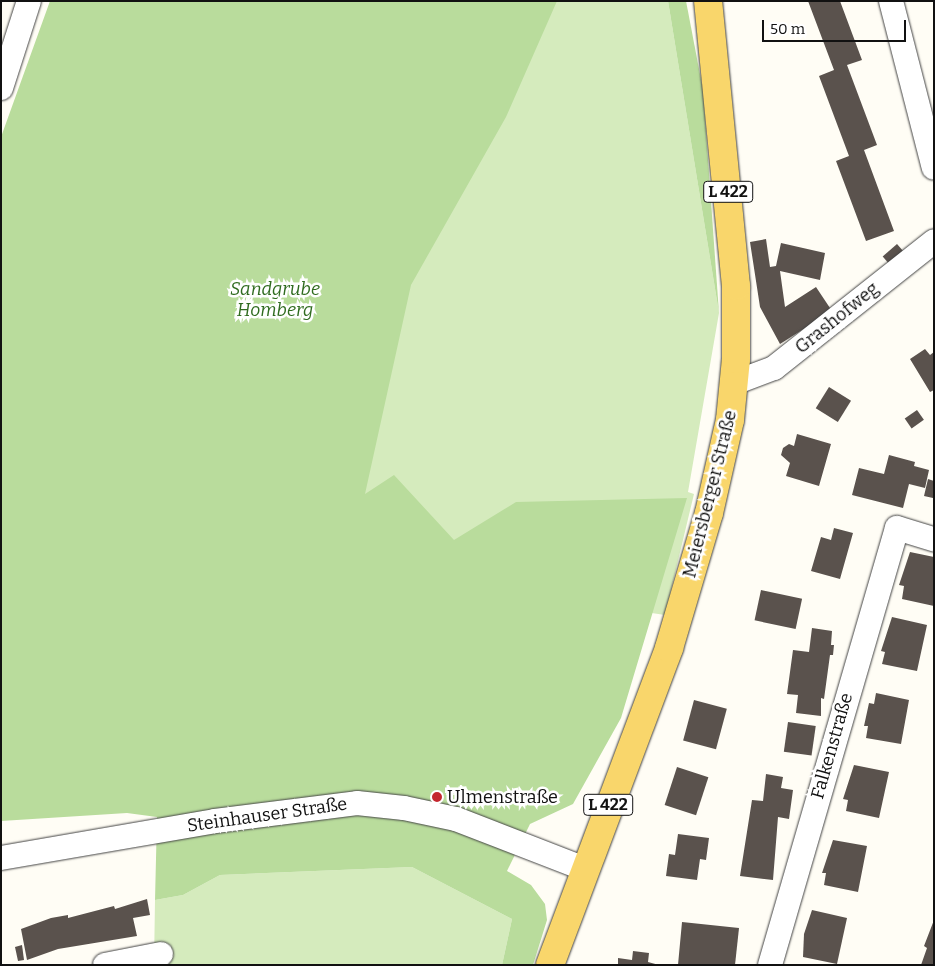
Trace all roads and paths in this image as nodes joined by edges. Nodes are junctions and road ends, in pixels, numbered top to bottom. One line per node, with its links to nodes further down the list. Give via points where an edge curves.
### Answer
1 (29, 1): 4 (street)
2 (708, 1): 8 (main road, Meiersberger Straße / L 422, via 736,286)
3 (891, 1): 6 (street)
4 (5, 59): 5 (street)
5 (1, 88)
6 (934, 168)
7 (934, 241): 8 (street, Grashofweg, via 774,368)
8 (734, 383): 11 (main road, Meiersberger Straße / L 422, via 726,443 684,599)
9 (934, 539): 15 (street, Falkenstraße, via 897,528)
10 (1, 858): 11 (street, Steinhauser Straße, via 215,821 357,803 404,808 456,819)
11 (584, 869): 14 (main road, Meiersberger Straße / L 422)
12 (161, 954): 13 (street)
13 (105, 965)
14 (550, 965)
15 (770, 965)

